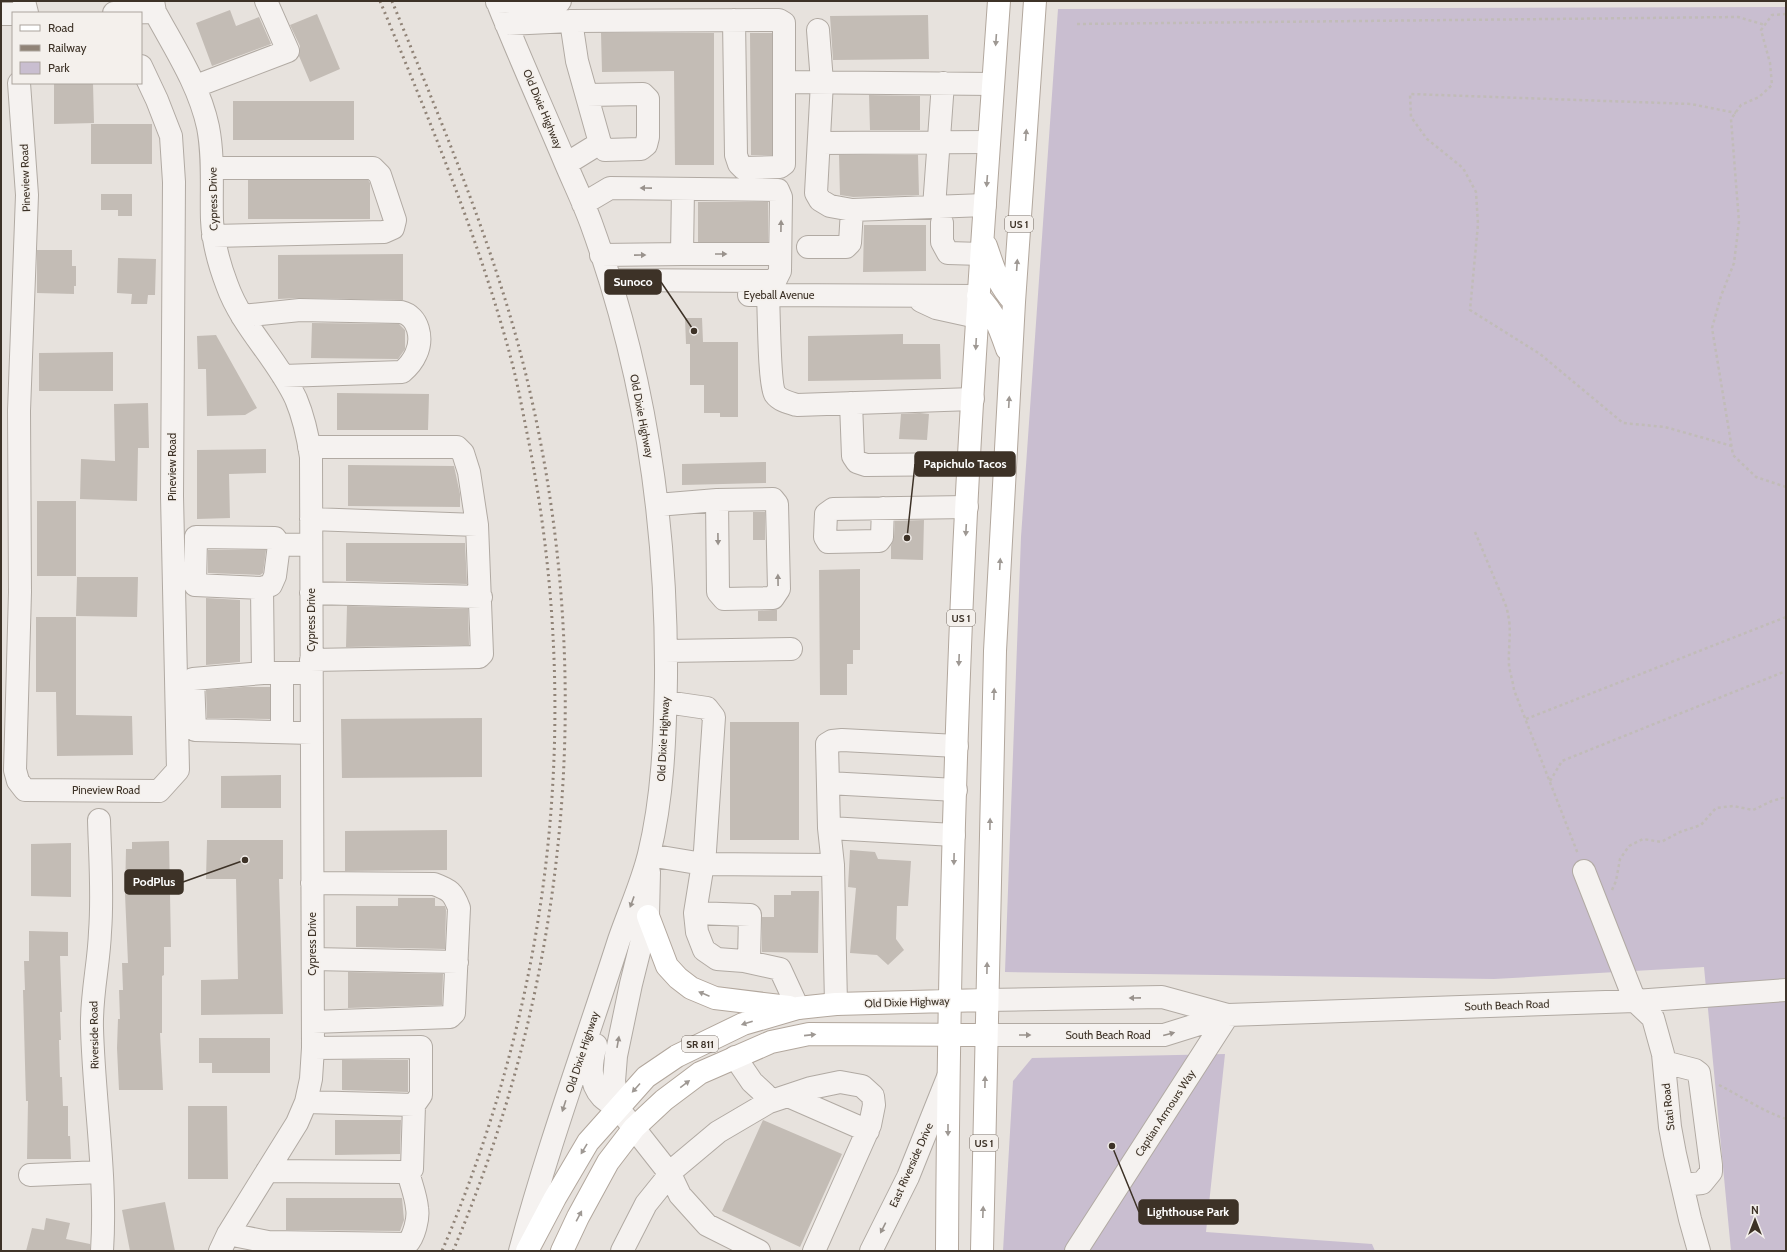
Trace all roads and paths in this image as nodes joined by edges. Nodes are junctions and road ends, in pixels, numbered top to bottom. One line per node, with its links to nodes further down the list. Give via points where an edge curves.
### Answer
1 (24, 1): 8 (street)
2 (266, 1): 25 (street, via 288,51)
3 (497, 1): 4 (street); 15 (street, Old Dixie Highway)
4 (560, 1)
5 (999, 1): 24 (main road, US 1, one-way to 24)
6 (1035, 1): 47 (main road, US 1, one-way to 6)
7 (155, 4): 9 (street); 25 (street, Cypress Drive)
8 (27, 12)
9 (119, 12)
10 (1, 14): 11 (street)
11 (12, 14)
12 (1786, 14): 17 (path, via 1772,15)
13 (734, 20): 14 (street); 20 (street, via 779,20 784,23); 20 (street, via 736,155 738,164 743,168 780,167 784,164)
14 (571, 21): 15 (street); 26 (street, via 577,61)
15 (506, 24): 32 (street, Old Dixie Highway)
16 (1077, 24): 17 (path, via 1738,17)
17 (1765, 25): 27 (path, via 1762,30 1772,85 1759,97 1741,105)
18 (818, 30): 21 (street)
19 (142, 68): 23 (street, Pineview Road, via 171,136 174,182 172,496 178,770 159,791 25,790 18,781 15,770 20,592 20,411 27,195)
20 (784, 82): 21 (street)
21 (822, 82): 22 (street); 31 (street)
22 (943, 83): 24 (street); 28 (street)
23 (19, 84)
24 (993, 84): 29 (main road, US 1)
25 (196, 86): 33 (street, Cypress Drive, via 208,127)
26 (586, 95): 30 (street); 30 (street, via 643,94 648,99 646,145 640,149 605,150)
27 (1736, 112): 54 (path, via 1731,119 1739,222 1734,263 1720,296 1712,328); 54 (path, via 1691,104 1410,94 1411,117 1427,139 1463,168 1476,192 1478,224 1470,310 1540,354 1624,424 1665,427)
28 (938, 142): 29 (street); 31 (street); 38 (street)
29 (989, 142): 36 (main road, US 1, one-way to 36)
30 (600, 143): 32 (street)
31 (819, 143): 37 (street, via 816,193 820,200 830,206)
32 (566, 164): 35 (street, Old Dixie Highway)
33 (212, 168): 39 (street, Cypress Drive); 39 (street, via 373,168 380,175 395,220 393,228 384,232)
34 (683, 189): 35 (street, one-way to 35, via 610,188); 42 (street); 43 (street, one-way to 34, via 781,197 778,190)
35 (583, 204): 44 (street, Old Dixie Highway)
36 (985, 205): 38 (street); 40 (main road, US 1)
37 (852, 210): 38 (street); 41 (street, via 850,243 846,247)
38 (938, 215): 40 (street, via 942,242 948,253)
39 (213, 236): 49 (street, Cypress Drive, via 224,278)
40 (982, 245): 47 (main road, via 1003,290); 48 (main road, US 1)
41 (808, 247)
42 (682, 254): 43 (street, one-way to 43); 44 (street, one-way to 42)
43 (780, 254): 45 (street, via 780,271 772,281)
44 (602, 255): 45 (street, Old Dixie Highway)
45 (612, 286): 46 (street, Eyeball Avenue, via 650,293); 59 (street, Old Dixie Highway, via 646,426)
46 (768, 295): 48 (street, Eyeball Avenue, via 909,296); 53 (street, via 772,380 775,394 784,401 797,405)
47 (1014, 302): 50 (main road, US 1)
48 (978, 306): 50 (main road, via 988,307 998,322); 52 (main road, US 1, one-way to 52)
49 (242, 316): 51 (street, Cypress Drive); 51 (street, via 300,310 401,312 409,314 417,323 419,345 410,364 402,372)
50 (1011, 360): 101 (main road, US 1, one-way to 50, via 995,651)
51 (283, 376): 55 (street, Cypress Drive, via 304,420)
52 (973, 399): 53 (street); 56 (main road, US 1)
53 (851, 403): 56 (street, via 854,456 857,462 866,465)
54 (1732, 446): 57 (path, via 1733,454 1756,477)
55 (309, 447): 62 (street, Cypress Drive); 63 (street, via 457,447 464,454 469,472)
56 (969, 464): 60 (main road, US 1)
57 (1786, 487)
58 (717, 500): 58 (street, one-way to 58, via 718,592 724,599 773,598 778,589 777,504 773,499); 59 (street)
59 (657, 505): 72 (street, Old Dixie Highway, via 664,565)
60 (967, 507): 61 (street); 80 (main road, US 1, one-way to 80)
61 (882, 508)
62 (311, 519): 63 (street); 66 (street, Cypress Drive)
63 (477, 525): 69 (street)
64 (1475, 532): 77 (path, via 1510,618 1510,667 1514,690)
65 (279, 544): 66 (street); 67 (street, via 275,576 270,585); 67 (street, via 275,538 196,537 195,585)
66 (311, 544): 68 (street, Cypress Drive)
67 (262, 588): 75 (street)
68 (311, 593): 69 (street); 73 (street, Cypress Drive)
69 (481, 597): 73 (street, via 482,654 479,657)
70 (1786, 617): 77 (path)
71 (791, 649): 72 (street)
72 (666, 651): 76 (street, Old Dixie Highway)
73 (311, 667): 75 (street); 79 (street, Cypress Drive)
74 (1786, 671): 81 (path, via 1562,761)
75 (272, 673): 78 (street); 78 (street, via 193,679 195,730)
76 (666, 702): 88 (street, Old Dixie Highway, via 661,791); 89 (street, via 707,708 714,717 706,852)
77 (1526, 719): 81 (path)
78 (282, 732): 79 (street)
79 (312, 733): 92 (street, Cypress Drive)
80 (957, 746): 82 (street, via 832,741 827,744); 83 (main road, US 1)
81 (1550, 782): 91 (path)
82 (828, 783): 83 (street); 86 (street)
83 (956, 790): 87 (main road, US 1)
84 (1786, 797): 93 (path, via 1753,810 1733,806 1716,808 1700,825 1661,842 1643,839 1629,846 1620,859 1616,882)
85 (99, 820): 123 (street, Riverside Road, via 101,929 92,1001 92,1026)
86 (829, 828): 87 (street); 90 (street)
87 (954, 835): 102 (main road, US 1, one-way to 102)
88 (649, 855): 89 (street); 95 (street, Old Dixie Highway); 96 (street, Old Dixie Highway, one-way to 96)
89 (703, 864): 90 (street); 94 (street)
90 (832, 865): 104 (street)
91 (1584, 871): 103 (street)
92 (312, 882): 97 (street, Cypress Drive); 98 (street, via 434,884 445,888 454,894 459,908)
93 (1610, 893)
94 (695, 913): 99 (street, via 697,932 704,950 717,959); 99 (street, via 750,915)
95 (648, 916): 105 (main road, one-way to 95, via 715,998 691,988 667,966); 118 (street, Old Dixie Highway, one-way to 95, via 614,1081 616,1056 630,984)
96 (616, 949): 118 (street, via 613,977 591,1070 595,1087 602,1097); 130 (street, Old Dixie Highway, one-way to 130, via 536,1192)
97 (313, 959): 98 (street); 107 (street, Cypress Drive)
98 (457, 962): 107 (street, via 454,1013 450,1017)
99 (749, 962): 105 (street, via 780,969)
100 (1786, 990): 103 (street, South Beach Road)
101 (986, 1000): 102 (main road, Old Dixie Highway / SR 811); 106 (street, South Beach Road, one-way to 101, via 1162,997); 109 (main road, US 1)
102 (950, 1001): 104 (main road, Old Dixie Highway / SR 811); 108 (main road, US 1)
103 (1635, 1001): 106 (street, South Beach Road); 112 (street, Stati Road, via 1653,1018)
104 (836, 1004): 105 (main road, Old Dixie Highway / SR 811)
105 (798, 1008): 118 (main road, Old Dixie Highway / SR 811, one-way to 118, via 743,1024 677,1056 646,1077)
106 (1228, 1015): 109 (street, South Beach Road, one-way to 106, via 1164,1036); 139 (street, Captian Armours Way)
107 (313, 1022): 110 (street, Cypress Drive)
108 (949, 1034): 109 (main road, SR 811); 111 (main road, SR 811, one-way to 108, via 771,1042 808,1034); 114 (main road, US 1)
109 (986, 1035): 138 (main road, US 1, one-way to 109)
110 (313, 1048): 116 (street, Cypress Drive, via 311,1079); 117 (street, via 421,1047 421,1096)
111 (735, 1057): 115 (street, via 752,1082 765,1094); 120 (main road, SR 811, one-way to 111, via 664,1100 700,1073)
112 (1664, 1062): 113 (street, via 1695,1070); 127 (street, Stati Road, via 1670,1127)
113 (1699, 1076): 119 (path, via 1745,1098 1768,1113); 127 (street, via 1711,1172 1702,1183)
114 (948, 1077): 136 (street, East Riverside Drive, one-way to 136, via 908,1177); 137 (main road, US 1, one-way to 137)
115 (778, 1099): 121 (street); 121 (street, via 840,1082 862,1086 873,1096 874,1105); 125 (street, via 718,1132)
116 (306, 1102): 117 (street); 122 (street, Cypress Drive, via 297,1123)
117 (414, 1105): 124 (street, via 412,1169)
118 (618, 1108): 120 (street); 131 (main road, Old Dixie Highway / SR 811, one-way to 131, via 588,1142)
119 (1786, 1119)
120 (634, 1128): 125 (street); 132 (main road, SR 811, one-way to 120, via 608,1162)
121 (868, 1131): 135 (street)
122 (267, 1171): 124 (street); 128 (street, Cypress Drive)
123 (101, 1172): 126 (street); 129 (street, Riverside Road, via 104,1222)
124 (408, 1172): 128 (street, via 418,1210 414,1230 407,1244)
125 (670, 1174): 133 (street, via 646,1204); 134 (street, via 680,1195 707,1225)
126 (30, 1175)
127 (1683, 1185): 140 (street, Stati Road)
128 (224, 1243)
129 (102, 1251)
130 (520, 1251)
131 (527, 1251)
132 (562, 1251)
133 (622, 1251)
134 (759, 1251)
135 (814, 1251)
136 (871, 1251)
137 (947, 1251)
138 (982, 1251)
139 (1076, 1251)
140 (1699, 1251)

